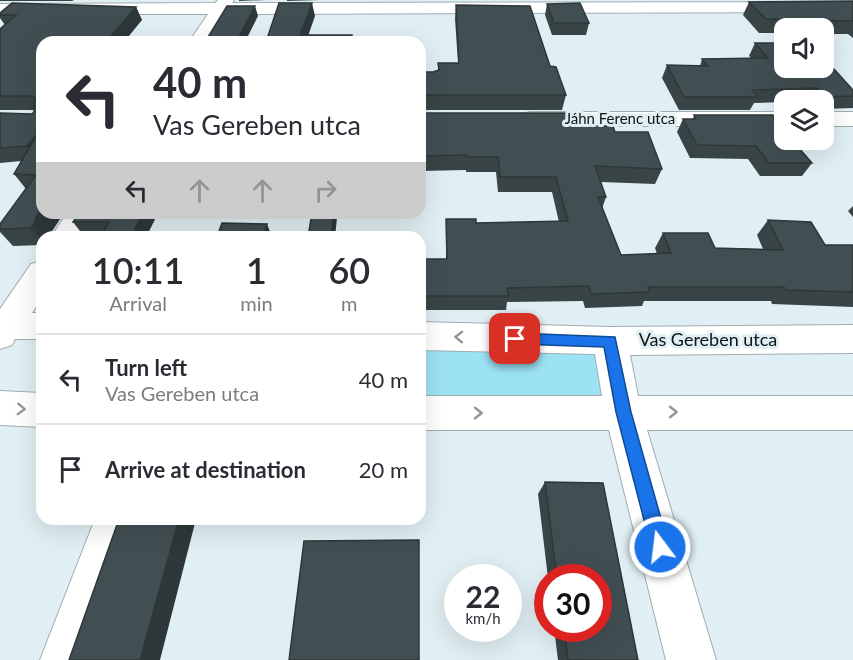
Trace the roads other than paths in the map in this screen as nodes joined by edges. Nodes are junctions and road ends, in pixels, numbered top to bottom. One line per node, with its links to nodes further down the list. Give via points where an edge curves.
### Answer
1 (224, 4): 2 (street); 4 (street); 6 (street)
2 (763, 4): 3 (street); 5 (street)
3 (853, 7)
4 (0, 9)
5 (776, 18)
6 (202, 36)
7 (514, 119): 8 (street, Jáhn Ferenc utca)
8 (774, 119)
9 (834, 119): 10 (street)
10 (853, 119)
11 (36, 281): 13 (street)
12 (36, 326): 13 (street)
13 (2, 329)
14 (426, 336): 16 (street, Vas Gereben utca, one-way to 14)
15 (853, 339): 16 (street, Vas Gereben utca)
16 (610, 341): 19 (street)
17 (0, 408): 18 (street, one-way to 18)
18 (36, 410)
19 (623, 412): 20 (street, one-way to 19); 21 (street, one-way to 21); 24 (street)
20 (426, 413)
21 (853, 413)
22 (114, 525): 23 (street)
23 (65, 660)
24 (691, 660)

